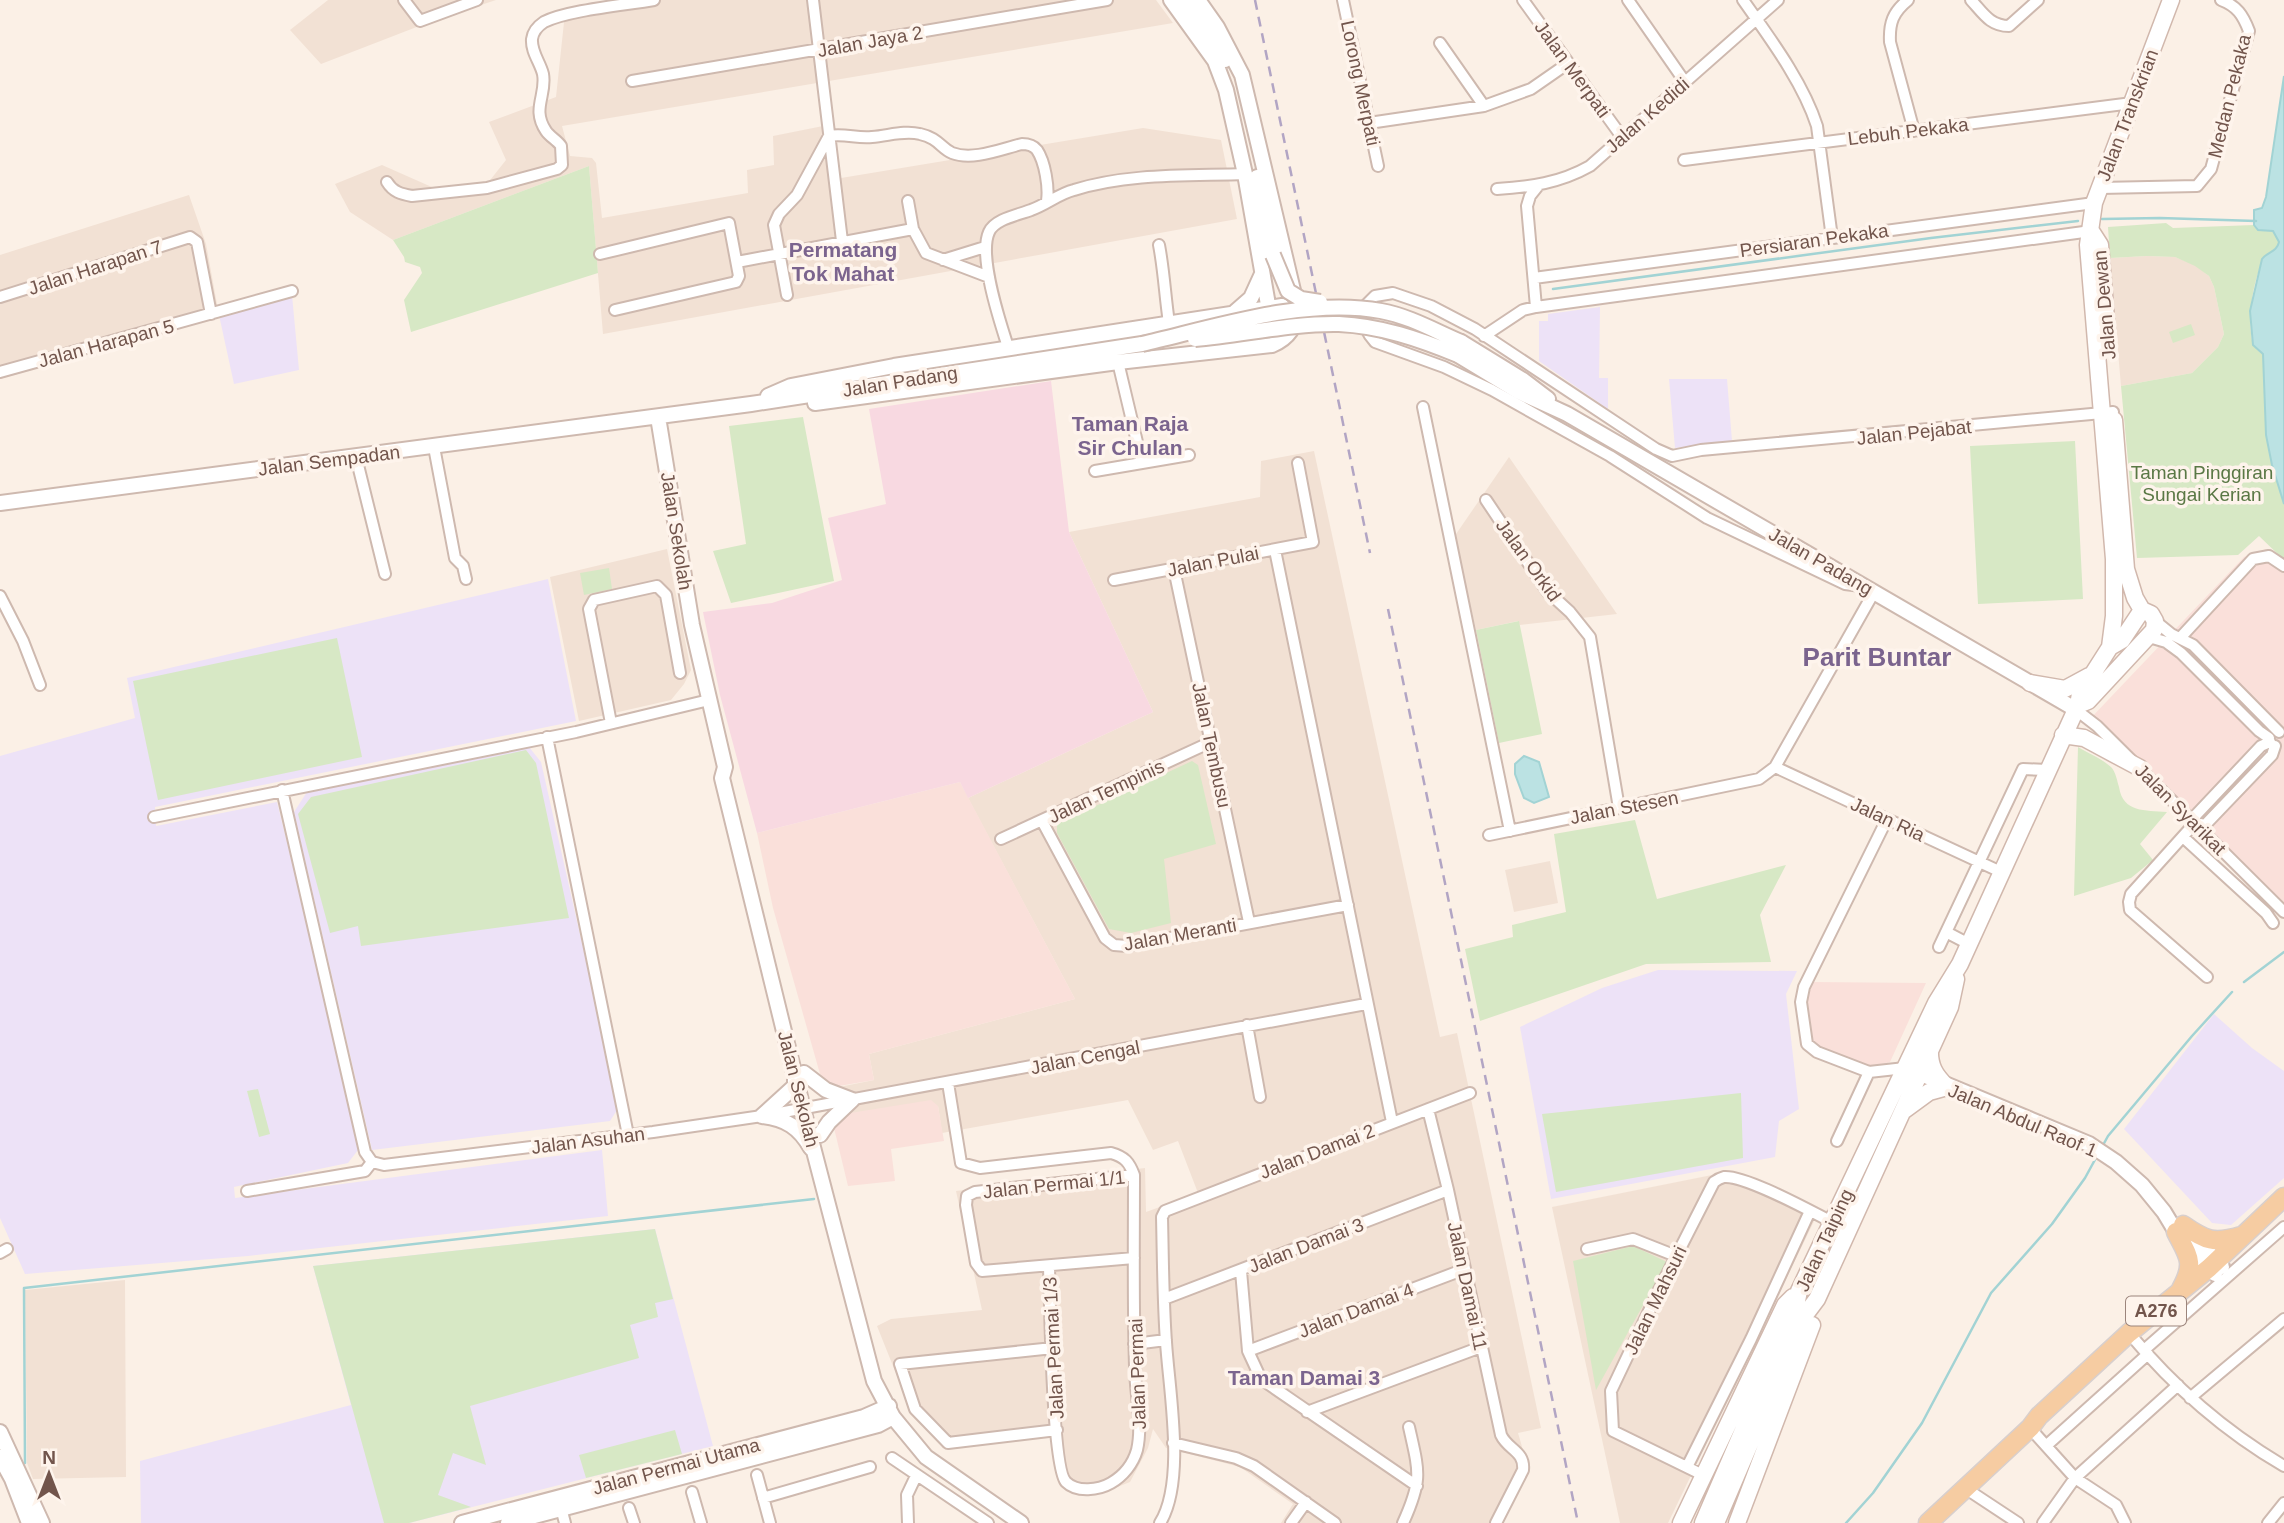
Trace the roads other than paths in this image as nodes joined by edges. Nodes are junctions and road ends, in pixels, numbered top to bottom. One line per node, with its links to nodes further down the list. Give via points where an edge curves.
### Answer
1 (404, 0): 2 (street, via 420,21)
2 (477, 0)
3 (654, 0): 35 (street, via 567,15 536,28 533,50 544,84 539,114 547,133 561,146 562,165 557,169 487,188 412,195 400,194)
4 (813, 0): 21 (street)
5 (1108, 0): 21 (street, Jalan Jaya 2)
6 (1171, 0): 34 (street, via 1215,61)
7 (1185, 0): 49 (street, via 1237,85)
8 (1198, 0): 52 (street, via 1242,75)
9 (1343, 0): 27 (street, Lorong Merpati)
10 (1523, 0): 22 (street, Jalan Merpati)
11 (1628, 0): 24 (street)
12 (1742, 0): 19 (street)
13 (1779, 0): 19 (street, Jalan Kedidi)
14 (1908, 0): 28 (street, via 1889,28)
15 (1971, 0): 16 (street, via 1992,23 2009,26)
16 (2038, 0)
17 (2171, 0): 25 (main road, Jalan Transkrian)
18 (2221, 0): 38 (street, Medan Pekaka, via 2234,5 2249,31 2211,169 2197,186)
19 (1756, 19): 24 (street, Jalan Kedidi); 31 (street, via 1813,111)
20 (1440, 43): 26 (street)
21 (819, 50): 23 (street, Jalan Jaya 2); 29 (street)
22 (1567, 64): 26 (street, via 1531,89); 30 (street, Jalan Merpati)
23 (632, 81)
24 (1685, 82): 30 (street, Jalan Kedidi)
25 (2132, 103): 28 (street, Lebuh Pekaka); 38 (main road, Jalan Transkrian)
26 (1484, 106): 27 (street)
27 (1369, 123): 33 (street, Lorong Merpati)
28 (1914, 131): 31 (street, Lebuh Pekaka)
29 (829, 136): 40 (street, via 918,133 936,139 951,152 972,155 1030,144 1042,165); 44 (street); 47 (street, via 797,195 779,214 775,225)
30 (1622, 137): 36 (street, Jalan Kedidi, via 1590,166)
31 (1820, 143): 32 (street, Lebuh Pekaka); 43 (street)
32 (1684, 160)
33 (1378, 166)
34 (1245, 174): 40 (street, via 1135,177 1072,190); 53 (street)
35 (387, 182)
36 (1538, 186): 37 (street, Jalan Kedidi); 55 (street, via 1527,206)
37 (1497, 190)
38 (2097, 195): 42 (main road, Jalan Transkrian); 43 (street, Persiaran Pekaka)
39 (908, 201): 41 (street)
40 (1047, 201): 46 (street, via 998,223 989,230)
41 (913, 229): 44 (street); 50 (street, via 926,253)
42 (2091, 231): 61 (street); 75 (main road, Jalan Dewan, via 2100,244)
43 (1832, 238): 55 (street, Persiaran Pekaka)
44 (842, 241): 47 (street)
45 (1159, 245): 67 (street)
46 (985, 247): 50 (street); 54 (street)
47 (779, 253): 51 (street); 57 (street)
48 (600, 254): 51 (street, via 729,223)
49 (1273, 255): 60 (street, bridge, via 1288,292); 66 (street, bridge)
50 (943, 260): 54 (street)
51 (737, 262): 63 (street, via 736,282)
52 (1288, 265): 53 (street); 59 (street)
53 (1263, 271): 62 (street); 64 (street, via 1258,288)
54 (989, 277): 70 (street)
55 (1534, 278): 61 (street)
56 (292, 291): 65 (street, Jalan Harapan 5)
57 (787, 295)
58 (0, 297): 65 (street, Jalan Harapan 7, via 190,237 197,242)
59 (1296, 303): 62 (street); 69 (street, via 1292,331)
60 (1335, 306): 66 (street, Jalan Padang, bridge); 76 (street, Jalan Padang, bridge, via 1407,318 1461,342)
61 (1536, 307): 68 (street, via 1523,310)
62 (1269, 308): 64 (street); 69 (street)
63 (615, 310)
64 (1235, 312): 67 (street)
65 (211, 314): 72 (street, Jalan Harapan 5)
66 (1285, 321): 73 (street, Jalan Padang, bridge, via 1238,335 1142,344); 76 (street, Jalan Padang, bridge, via 1341,324 1413,337 1458,355 1519,392)
67 (1169, 323): 70 (street)
68 (1484, 336): 75 (street, Jalan Pejabat, via 1672,456); 95 (street, via 1430,306 1393,293 1369,300 1363,313 1367,334 1375,342 1492,390 1707,517 1845,584)
69 (1272, 345): 71 (street)
70 (1008, 347): 73 (street, via 791,386)
71 (1118, 362): 73 (street, via 876,396 786,406); 83 (street)
72 (0, 372)
73 (751, 404): 77 (street, Jalan Padang)
74 (1423, 407): 79 (street)
75 (2108, 413): 86 (main road, Jalan Dewan)
76 (1567, 414): 95 (street, Jalan Padang)
77 (658, 417): 80 (street, Jalan Sempadan); 106 (street, Jalan Sekolah)
78 (1420, 422): 79 (street)
79 (1429, 434): 122 (street)
80 (433, 447): 82 (street, Jalan Sempadan); 93 (street, via 455,558)
81 (1189, 455): 83 (street)
82 (356, 457): 88 (street, Jalan Sempadan); 92 (street)
83 (1142, 463): 85 (street)
84 (1298, 463): 89 (street, Jalan Pulai, via 1312,542)
85 (1096, 471)
86 (2114, 484): 97 (main road, Jalan Dewan, via 2126,569); 101 (main road, Jalan Dewan)
87 (1486, 500): 117 (street, Jalan Orkid, via 1548,591 1590,636)
88 (0, 503)
89 (1275, 550): 91 (street, Jalan Pulai); 128 (street)
90 (2284, 566): 100 (street, via 2269,556 2253,559)
91 (1174, 569): 94 (street, Jalan Pulai); 112 (street, Jalan Tembusu)
92 (385, 575)
93 (466, 579)
94 (1114, 580)
95 (1869, 590): 104 (street, Jalan Padang); 113 (street)
96 (0, 596): 105 (street)
97 (2142, 610): 98 (main road, Jalan Dewan); 101 (main road, Jalan Taiping, via 2122,640)
98 (2155, 621): 99 (main road, Jalan Taiping); 100 (street, Jalan Dewan)
99 (2149, 637): 107 (main road, Jalan Taiping, via 2088,701); 111 (street, via 2181,653 2259,731)
100 (2180, 637): 111 (street, Jalan Dewan, via 2193,645)
101 (2110, 647): 103 (main road, Jalan Taiping)
102 (680, 673): 108 (street, via 666,596 657,586 594,600 589,609)
103 (2092, 674): 104 (main road, via 2065,689); 107 (main road, Jalan Taiping)
104 (2029, 683): 107 (street, Jalan Padang)
105 (40, 685)
106 (709, 700): 108 (street); 142 (street, Jalan Sekolah, via 724,767 732,776)
107 (2076, 707): 109 (main road, Jalan Taiping); 114 (street, Jalan Syarikat)
108 (611, 723): 110 (street)
109 (2063, 735): 114 (main road, via 2084,738); 115 (main road, Jalan Taiping)
110 (547, 737): 116 (street); 153 (street)
111 (2279, 740): 121 (street, via 2272,755 2205,825)
112 (1211, 742): 120 (street, Jalan Tempinis); 130 (street, Jalan Tembusu)
113 (1775, 767): 117 (street, Jalan Stesen, via 1759,779); 119 (street, Jalan Ria)
114 (2140, 768): 121 (street, Jalan Syarikat)
115 (2047, 770): 126 (street, via 2023,769); 127 (main road, Jalan Taiping)
116 (282, 790): 118 (street); 157 (street, via 365,1152)
117 (1619, 808): 122 (street, Jalan Stesen)
118 (153, 817)
119 (1887, 819): 126 (street, Jalan Ria); 141 (street, via 1804,987 1801,1002 1807,1044)
120 (1042, 821): 125 (street, Jalan Tempinis); 130 (street, Jalan Meranti, via 1105,938 1114,945)
121 (2195, 823): 124 (street); 129 (street, Jalan Syarikat)
122 (1510, 831): 123 (street, Jalan Stesen)
123 (1489, 835)
124 (2183, 837): 131 (street); 136 (street, via 2132,894 2130,911)
125 (1002, 839)
126 (1979, 862): 127 (street, Jalan Ria); 132 (street)
127 (2001, 872): 133 (main road, Jalan Taiping)
128 (1348, 905): 130 (street, Jalan Meranti); 137 (street)
129 (2284, 912)
130 (1249, 922)
131 (2273, 923)
132 (1946, 932): 133 (street); 134 (street)
133 (1969, 944): 135 (main road, Jalan Taiping)
134 (1939, 947)
135 (1960, 964): 139 (main road, Jalan Taiping, via 1950,1007); 140 (main road, Jalan Taiping, via 1936,1003)
136 (2207, 977)
137 (1366, 1004): 138 (street, Jalan Cengal); 152 (street)
138 (1247, 1025): 143 (street, Jalan Cengal); 146 (street)
139 (1930, 1048): 140 (main road, Jalan Taiping); 144 (main road, via 1934,1074)
140 (1911, 1070): 141 (street); 144 (street, Jalan Abdul Raof 1); 150 (main road, Jalan Taiping); 164 (main road, Jalan Taiping)
141 (1869, 1072): 155 (street)
142 (800, 1074): 147 (street); 148 (street, Jalan Sekolah); 151 (street, via 795,1087)
143 (948, 1083): 147 (street, Jalan Cengal); 158 (street, Jalan Permai, via 961,1163 980,1167 1111,1153 1124,1156)
144 (1947, 1087): 150 (main road, via 1929,1092); 166 (street, Jalan Abdul Raof 1, via 2089,1144 2142,1185)
145 (1470, 1093): 149 (street, Jalan Damai 2)
146 (1260, 1097)
147 (852, 1100): 148 (street, Jalan Cengal); 154 (street)
148 (808, 1108): 151 (street, Jalan Asuhan); 154 (street, Jalan Sekolah); 156 (street, Jalan Sekolah)
149 (1428, 1109): 152 (street, Jalan Damai 2); 159 (street, Jalan Damai 11)
150 (1903, 1112): 178 (main road, Jalan Taiping)
151 (762, 1116): 153 (street, Jalan Asuhan); 156 (street, via 781,1118 793,1127)
152 (1392, 1122): 177 (street, Jalan Damai 2, via 1165,1211)
153 (628, 1135): 157 (street, Jalan Asuhan, via 384,1165)
154 (820, 1135): 191 (street, Jalan Sekolah)
155 (1837, 1141)
156 (816, 1158): 187 (street, Jalan Sekolah)
157 (372, 1162): 160 (street, via 365,1171)
158 (1134, 1175): 170 (street, Jalan Permai); 171 (street, Jalan Permai 1/1, via 967,1196 976,1264 982,1271)
159 (1448, 1190): 173 (street, Jalan Damai 11); 174 (street, Jalan Damai 3)
160 (247, 1191)
161 (2284, 1197): 167 (main road, A276)
162 (2284, 1208): 172 (main road, A276)
163 (1810, 1211): 164 (street); 169 (street, Jalan Mahsuri, via 1765,1189 1722,1177 1714,1182); 181 (street)
164 (1832, 1222): 175 (main road, Jalan Taiping)
165 (2284, 1227): 183 (street)
166 (2180, 1229): 167 (main road, via 2211,1241); 172 (street, Jalan Abdul Raof 1); 176 (main road, via 2190,1261)
167 (2244, 1236): 172 (main road, A276)
168 (1587, 1250): 169 (street, via 1633,1239)
169 (1676, 1256): 204 (street, Jalan Mahsuri, via 1611,1391 1613,1431)
170 (1134, 1258): 171 (street); 182 (street, Jalan Permai)
171 (1049, 1267): 185 (street, Jalan Permai 1/3)
172 (2216, 1267): 176 (main road, A276); 183 (main road, A276)
173 (1465, 1269): 184 (street, Jalan Damai 11); 186 (street, Jalan Damai 4)
174 (1241, 1271): 177 (street, Jalan Damai 3); 186 (street)
175 (1799, 1291): 181 (main road); 190 (main road, Jalan Taiping)
176 (2180, 1292): 183 (main road, A276)
177 (1164, 1299): 180 (street)
178 (1816, 1299): 190 (main road, Jalan Taiping); 236 (main road, via 1814,1319)
179 (2284, 1319): 189 (street)
180 (1166, 1340): 182 (street); 198 (street)
181 (1758, 1342): 204 (street); 207 (main road)
182 (1135, 1343): 196 (street, Jalan Permai, via 1139,1437 1136,1454 1120,1478 1091,1489 1075,1488 1065,1481)
183 (2139, 1344): 188 (street); 195 (main road, A276); 199 (street)
184 (1480, 1347): 192 (street); 232 (street, Jalan Damai 11, via 1500,1435 1524,1462)
185 (1053, 1348): 196 (street, Jalan Permai 1/3); 196 (street, via 900,1364 915,1409 948,1443)
186 (1248, 1352): 192 (street, via 1261,1379)
187 (874, 1381): 191 (street, Jalan Sekolah); 193 (street, via 877,1397)
188 (2178, 1385): 189 (street); 208 (street)
189 (2190, 1398): 202 (street)
190 (1758, 1410): 234 (main road, Jalan Taiping); 235 (main road, Jalan Taiping)
191 (891, 1412): 193 (street, Jalan Permai Utama); 216 (street, Jalan Permai Utama, via 877,1425); 227 (street, Jalan Sekolah, via 926,1457)
192 (1307, 1412): 209 (street)
193 (864, 1417): 216 (street, Jalan Permai Utama)
194 (1409, 1427): 209 (street, via 1419,1472)
195 (2030, 1428): 199 (street); 210 (main road, A276)
196 (1056, 1430)
197 (0, 1432): 219 (street)
198 (1173, 1443): 213 (street, via 1236,1458); 228 (street, via 1172,1495)
199 (2048, 1445): 208 (street)
200 (0, 1457): 218 (street)
201 (892, 1458): 206 (street)
202 (2284, 1466)
203 (870, 1467): 212 (street)
204 (1687, 1467): 207 (street)
205 (757, 1475): 212 (street)
206 (916, 1476): 225 (street, via 907,1494); 226 (street)
207 (1705, 1476): 233 (main road)
208 (2075, 1478): 238 (street); 239 (street, via 2116,1505)
209 (1417, 1486): 231 (street)
210 (1965, 1488): 217 (main road, A276); 237 (street)
211 (692, 1492): 223 (street)
212 (763, 1498): 224 (street)
213 (1306, 1502): 229 (street); 230 (street)
214 (2284, 1503): 240 (street)
215 (629, 1508): 222 (street)
216 (561, 1510): 220 (street, Jalan Permai Utama); 221 (street, Jalan Permai Utama)
217 (1934, 1521)
218 (29, 1523)
219 (42, 1523)
220 (461, 1523)
221 (508, 1523)
222 (634, 1523)
223 (701, 1523)
224 (770, 1523)
225 (908, 1523)
226 (988, 1523)
227 (1021, 1523)
228 (1160, 1523)
229 (1291, 1523)
230 (1335, 1523)
231 (1403, 1523)
232 (1496, 1523)
233 (1681, 1523)
234 (1703, 1523)
235 (1716, 1523)
236 (1737, 1523)
237 (2018, 1523)
238 (2043, 1523)
239 (2125, 1523)
240 (2268, 1523)

